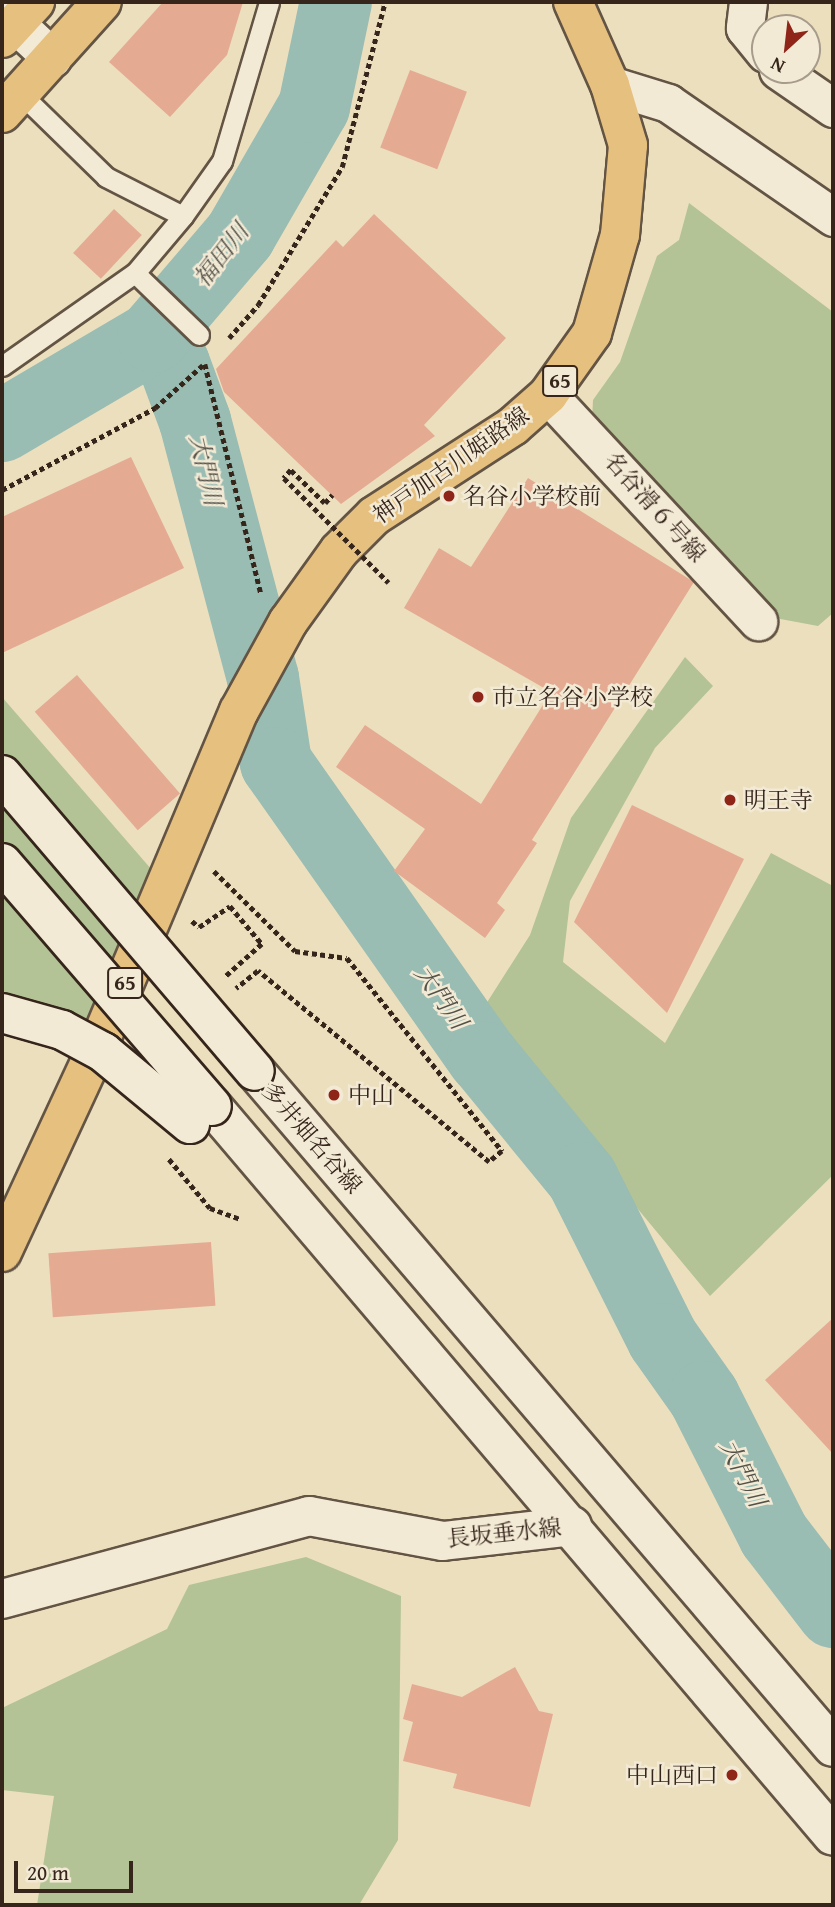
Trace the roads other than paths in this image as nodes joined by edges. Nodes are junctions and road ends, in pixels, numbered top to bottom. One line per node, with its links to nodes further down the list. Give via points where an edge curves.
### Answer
1 (102, 2): 7 (main road)
2 (270, 2): 12 (lane, via 222,161)
3 (573, 2): 9 (main road, 神戸加古川姫路線 / 65)
4 (748, 2): 6 (street, via 745,28)
5 (13, 19): 7 (street)
6 (751, 36)
7 (52, 58): 10 (main road)
8 (798, 84): 11 (street)
9 (610, 85): 13 (street, via 667,103); 17 (main road, 神戸加古川姫路線 / 65, via 628,145 620,235 592,332)
10 (11, 103): 12 (lane, via 106,177)
11 (833, 108)
12 (183, 216): 14 (lane)
13 (833, 217)
14 (135, 273): 15 (lane); 16 (lane)
15 (199, 335)
16 (2, 366)
17 (548, 395): 18 (street, 名谷滑６号線); 23 (main road, 神戸加古川姫路線 / 65, via 374,516 339,551 268,653 239,711 103,1034)
18 (758, 621)
19 (2, 775): 26 (street, 多井畑名谷線, bridge)
20 (2, 863): 22 (street, bridge)
21 (2, 1013): 22 (street, bridge, via 62,1030)
22 (201, 1115): 24 (street, via 472,1408)
23 (2, 1252)
24 (572, 1526): 25 (street, 長坂垂水線, via 443,1541 309,1516); 27 (street, 長坂垂水線)
25 (2, 1599)
26 (833, 1747)
27 (833, 1836)

